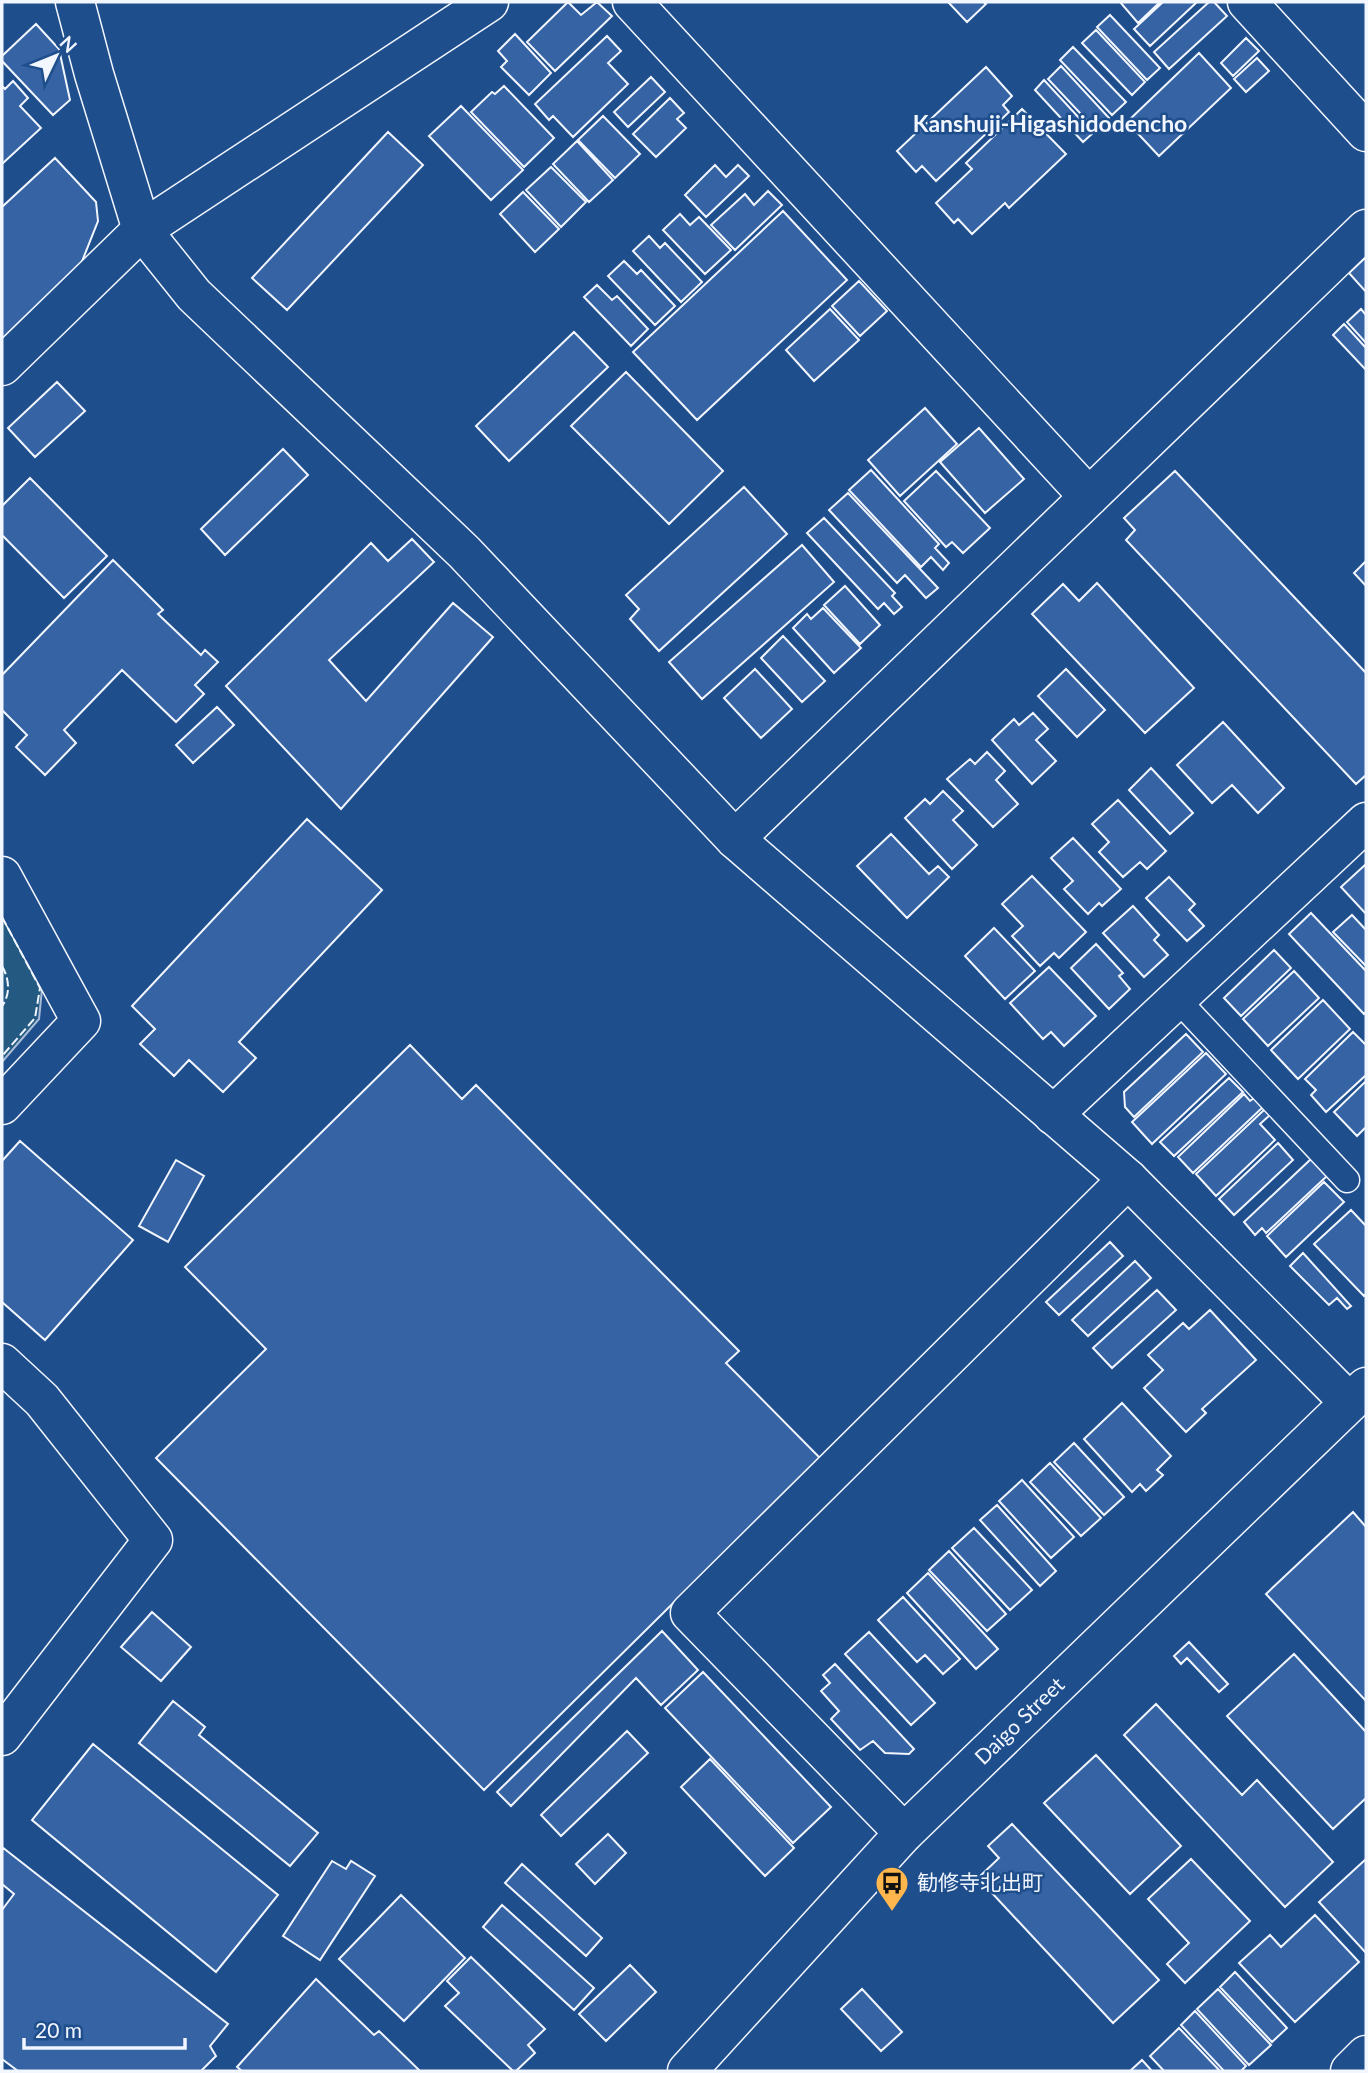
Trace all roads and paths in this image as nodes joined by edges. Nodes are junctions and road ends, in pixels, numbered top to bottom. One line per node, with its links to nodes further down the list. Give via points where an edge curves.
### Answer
1 (75, 2): 7 (street)
2 (489, 2): 7 (street)
3 (632, 2): 9 (street)
4 (1247, 2): 5 (street)
5 (1366, 132)
6 (1366, 229): 9 (street)
7 (142, 230): 8 (street); 11 (street, via 194,295 464,552)
8 (2, 366)
9 (1089, 497): 11 (street)
10 (1366, 822): 13 (street)
11 (735, 839): 15 (street)
12 (2, 876): 14 (street, via 81,1021)
13 (1177, 999): 15 (street); 17 (lane)
14 (2, 1105)
15 (1053, 1115): 16 (street)
16 (1128, 1179): 19 (street); 21 (street, via 690,1613)
17 (1347, 1180)
18 (2, 1363): 20 (street, via 42,1400 153,1540)
19 (1361, 1403): 21 (street, Daigo Street)
20 (2, 1736)
21 (904, 1833): 23 (street, Daigo Street)
22 (1366, 2055): 24 (street)
23 (687, 2071)
24 (1350, 2071)

